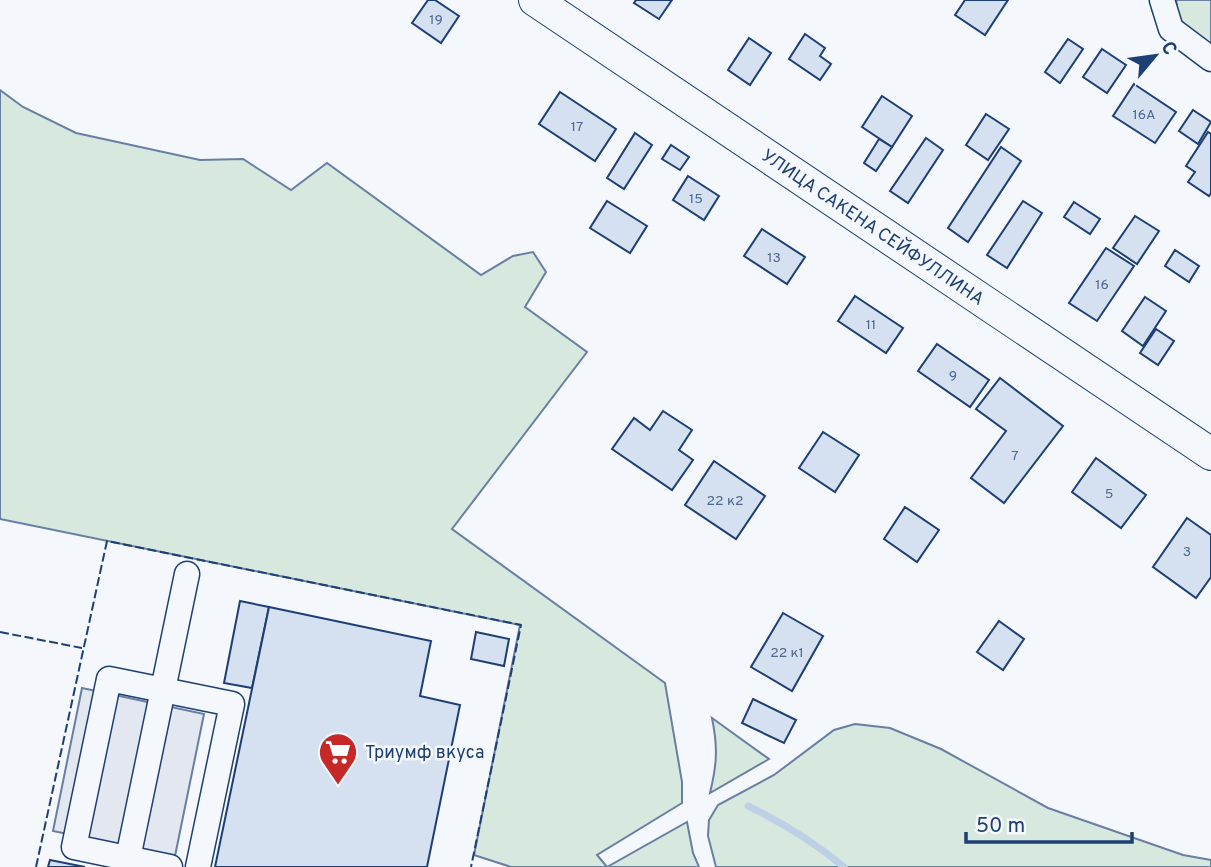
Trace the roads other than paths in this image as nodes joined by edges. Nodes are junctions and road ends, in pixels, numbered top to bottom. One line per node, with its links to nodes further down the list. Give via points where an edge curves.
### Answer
1 (535, 0): 4 (main road, УЛИЦА САКЕНА СЕЙФУЛЛИНА)
2 (1162, 0): 3 (lane, via 1171,29)
3 (1211, 59)
4 (1211, 454)
5 (187, 574): 6 (lane)
6 (163, 690): 7 (lane); 7 (lane, via 109,679 74,847); 9 (lane, via 232,704)
7 (128, 858): 8 (lane)
8 (170, 867)
9 (198, 867)

